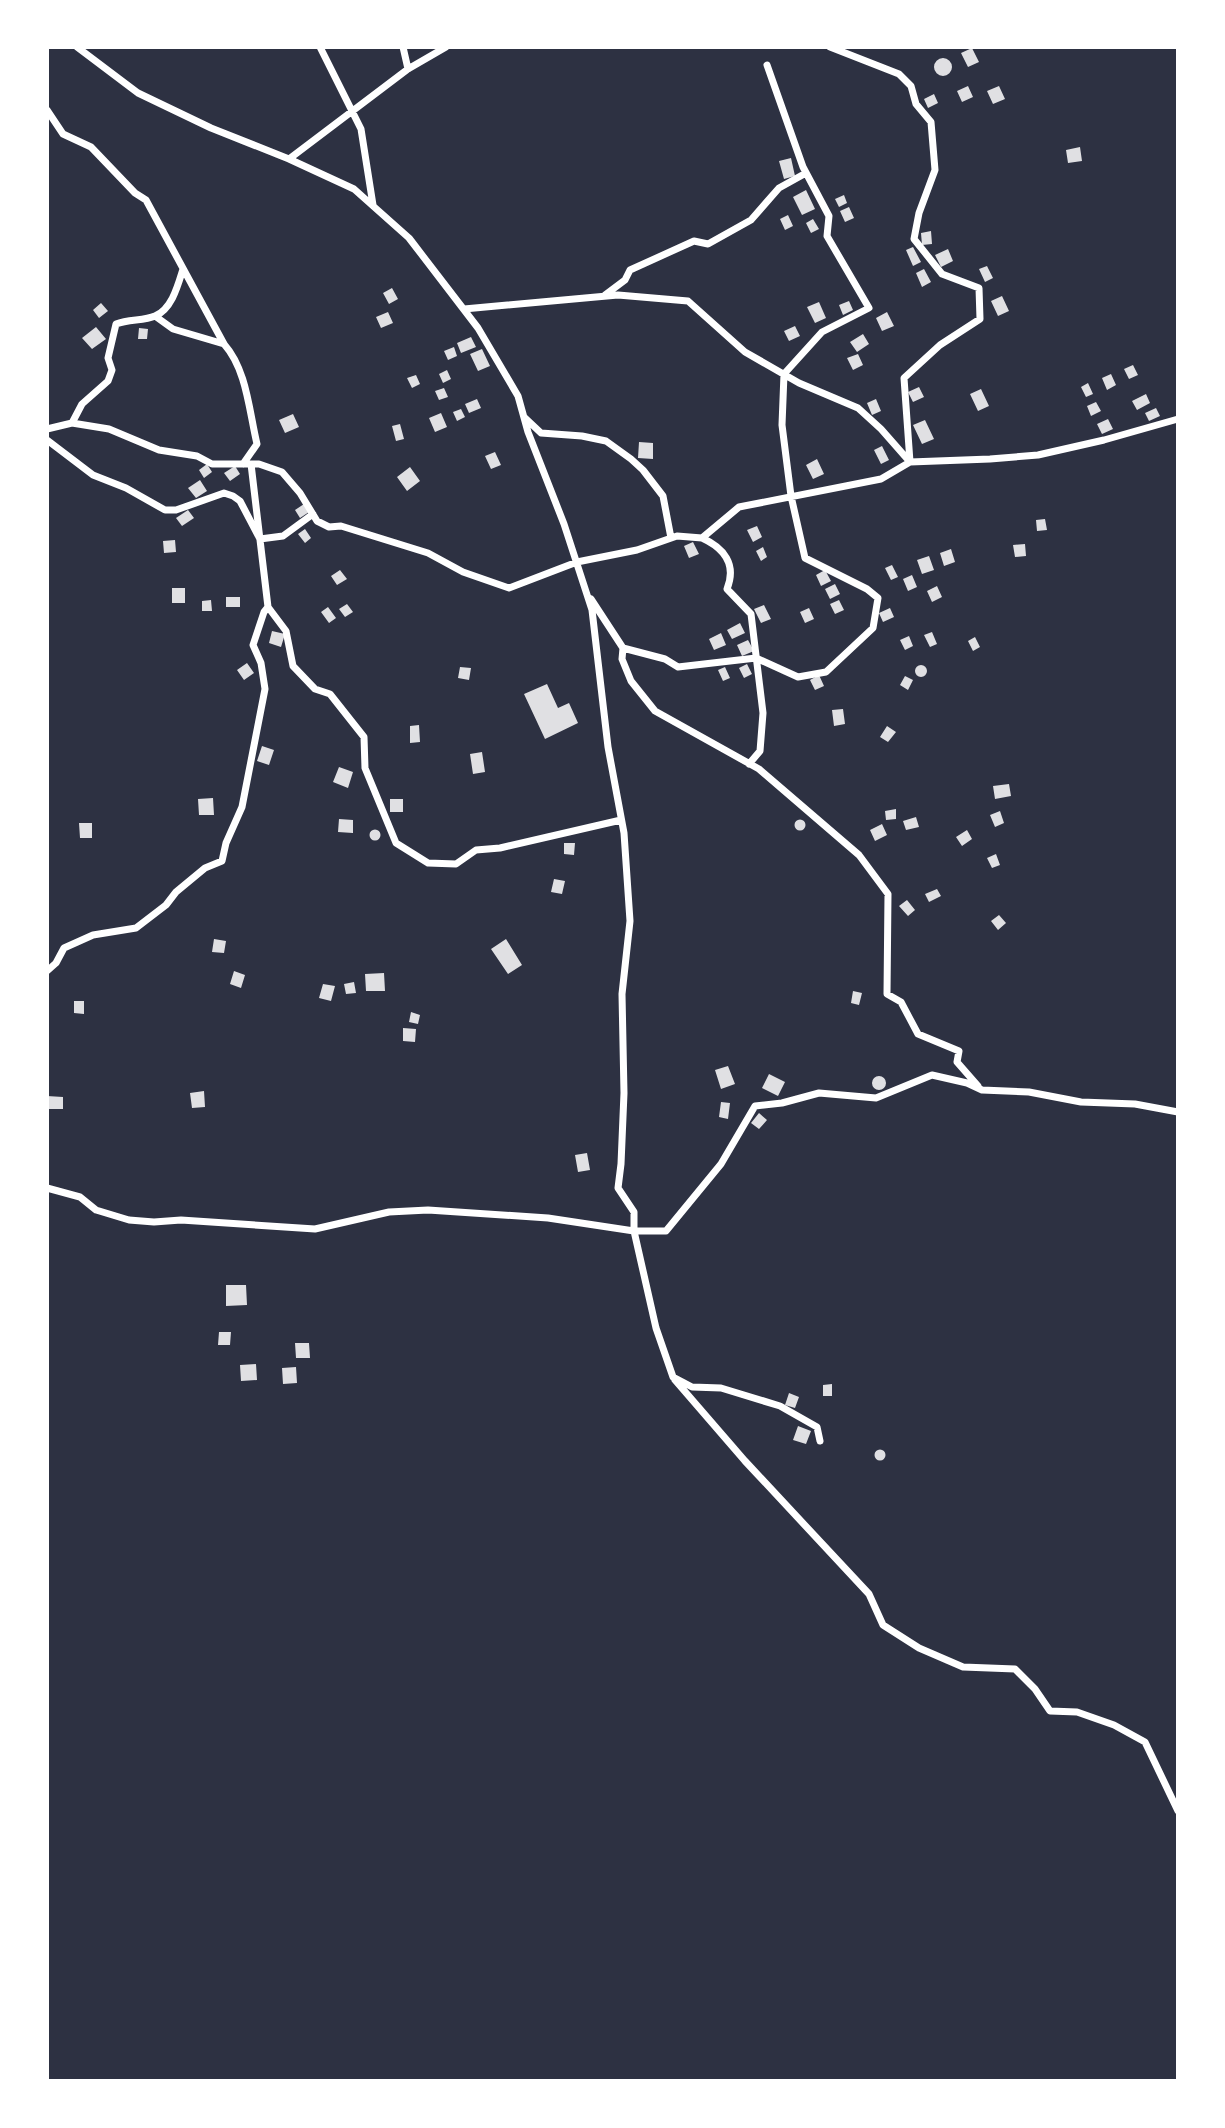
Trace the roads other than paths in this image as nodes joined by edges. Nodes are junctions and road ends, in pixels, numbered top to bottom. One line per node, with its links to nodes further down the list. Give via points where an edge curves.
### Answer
1 (77, 47): 10 (street, via 138,93)
2 (320, 47): 9 (street)
3 (403, 47): 7 (street)
4 (446, 47): 7 (street)
5 (830, 47): 24 (street, via 899,74 911,86 916,104 931,122 934,170 914,239 942,274 979,288 980,319 940,345 904,378)
6 (767, 65): 11 (street)
7 (408, 69): 9 (street)
8 (47, 110): 13 (street, via 63,134 91,147 146,200)
9 (352, 112): 10 (street); 12 (street, via 361,129)
10 (289, 159): 12 (street, via 355,189)
11 (806, 173): 14 (street, via 779,188 751,220 708,244 694,241 630,270 625,280); 18 (street, via 829,216 827,236 869,308 822,332)
12 (373, 205): 15 (street, via 409,238)
13 (184, 269): 16 (street, via 173,299); 17 (street)
14 (605, 295): 15 (street); 18 (street, via 688,300 745,352)
15 (464, 309): 19 (street, via 518,396)
16 (155, 316): 17 (street, via 173,329); 21 (street, via 116,324 108,381 82,404)
17 (223, 344): 25 (street, via 243,375 257,444)
18 (784, 374): 24 (street, via 858,408); 26 (street, via 782,425)
19 (524, 417): 28 (street, via 541,433 606,441 631,459 663,496); 31 (street)
20 (1178, 419): 24 (street, via 1038,455)
21 (72, 424): 22 (street); 25 (street, via 109,429 159,450 197,456 212,464)
22 (47, 429)
23 (47, 440): 30 (street, via 93,475 165,510 224,493 233,496)
24 (910, 462): 26 (street, via 881,479)
25 (247, 464): 27 (street, via 282,472); 30 (street)
26 (791, 496): 29 (street, via 738,507); 35 (street, via 805,558 878,598 873,628 826,672 798,677)
27 (313, 514): 30 (street, via 283,536); 31 (street, via 330,527 341,526 428,553 463,572 509,588)
28 (671, 538): 29 (street); 31 (street)
29 (702, 538): 35 (street, via 727,555 731,578 727,589 751,614)
30 (260, 539): 33 (street)
31 (577, 562): 32 (street)
32 (585, 589): 34 (street); 37 (street, via 592,610)
33 (268, 607): 37 (street, via 286,631 293,666 316,690 330,694 364,737 365,768 396,843 428,863 456,864 476,850); 38 (street, via 253,645 265,690 242,807 222,861 205,868 136,928 93,935 64,948)
34 (623, 648): 35 (street, via 678,667); 36 (street, via 622,659 631,681 655,711)
35 (756, 658): 36 (street, via 763,735 760,751)
36 (749, 764): 39 (street, via 859,855 888,894 887,994 901,1002 918,1034 958,1051 957,1062)
37 (621, 820): 42 (street, via 630,921 622,994 624,1093 618,1188 634,1212)
38 (47, 971)
39 (982, 1090): 40 (street); 42 (street, via 932,1075 876,1098 820,1093 755,1106 721,1164 666,1231)
40 (1178, 1112)
41 (47, 1188): 42 (street, via 80,1197 96,1210 142,1221 315,1229 389,1212 428,1210 548,1218)
42 (634, 1231): 43 (street, via 656,1328)
43 (673, 1377): 44 (street, via 692,1387 721,1388 779,1406 817,1427); 45 (street, via 869,1594 883,1625 919,1648 963,1667 1015,1670 1050,1711 1077,1713 1114,1725 1145,1742)
44 (820, 1441)
45 (1178, 1811)

